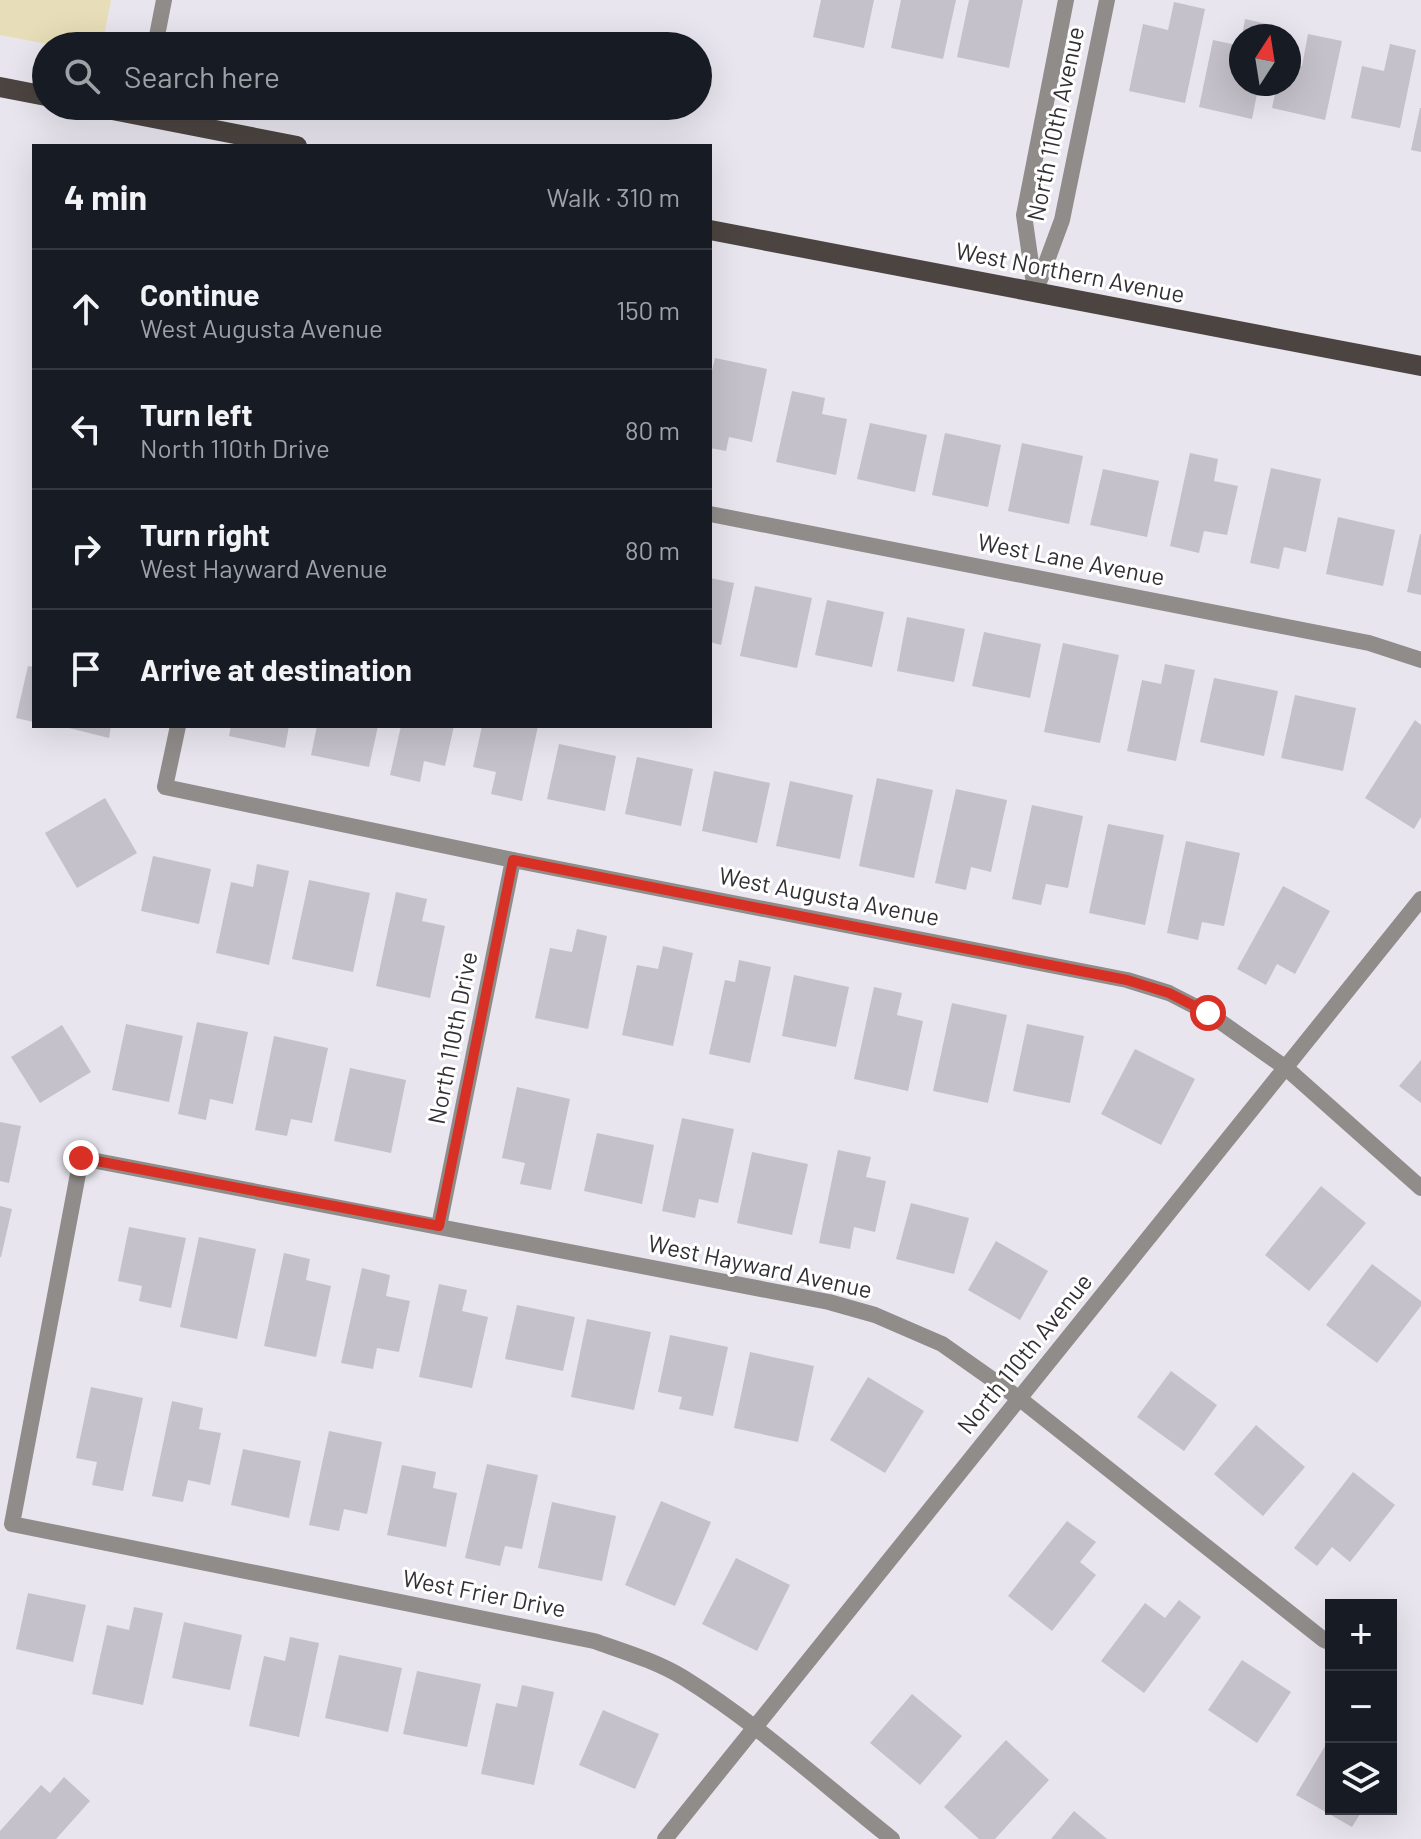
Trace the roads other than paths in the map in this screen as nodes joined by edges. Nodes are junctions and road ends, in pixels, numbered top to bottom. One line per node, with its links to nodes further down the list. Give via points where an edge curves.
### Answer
1 (164, 0): 4 (street)
2 (1066, 0): 10 (street, North 110th Avenue, via 1024,215)
3 (1107, 0): 10 (street, North 110th Avenue, via 1062,220)
4 (158, 32)
5 (0, 87): 6 (main road)
6 (32, 93)
7 (183, 120): 8 (main road)
8 (288, 144)
9 (712, 230): 10 (main road, West Northern Avenue)
10 (1035, 293): 11 (main road, West Northern Avenue)
11 (1421, 366)
12 (712, 514): 13 (street, West Lane Avenue, via 1369,643)
13 (1421, 660)
14 (178, 728): 15 (street, West Augusta Avenue, via 165,787)
15 (513, 860): 17 (street, West Augusta Avenue, via 1127,980 1208,1013); 19 (street, North 110th Drive)
16 (1421, 899): 17 (street, North 110th Avenue)
17 (1286, 1068): 18 (street, West Augusta Avenue); 20 (street, North 110th Avenue)
18 (1421, 1188)
19 (439, 1226): 20 (street, West Hayward Avenue, via 875,1315 942,1344); 21 (street, West Hayward Avenue, via 81,1158)
20 (1020, 1399): 22 (street, West Hayward Avenue); 23 (street, North 110th Avenue)
21 (12, 1524): 23 (street, West Frier Drive, via 594,1641 683,1678)
22 (1325, 1640)
23 (754, 1728): 24 (street, North 110th Avenue); 25 (street, West Frier Drive)
24 (665, 1839)
25 (892, 1839)

